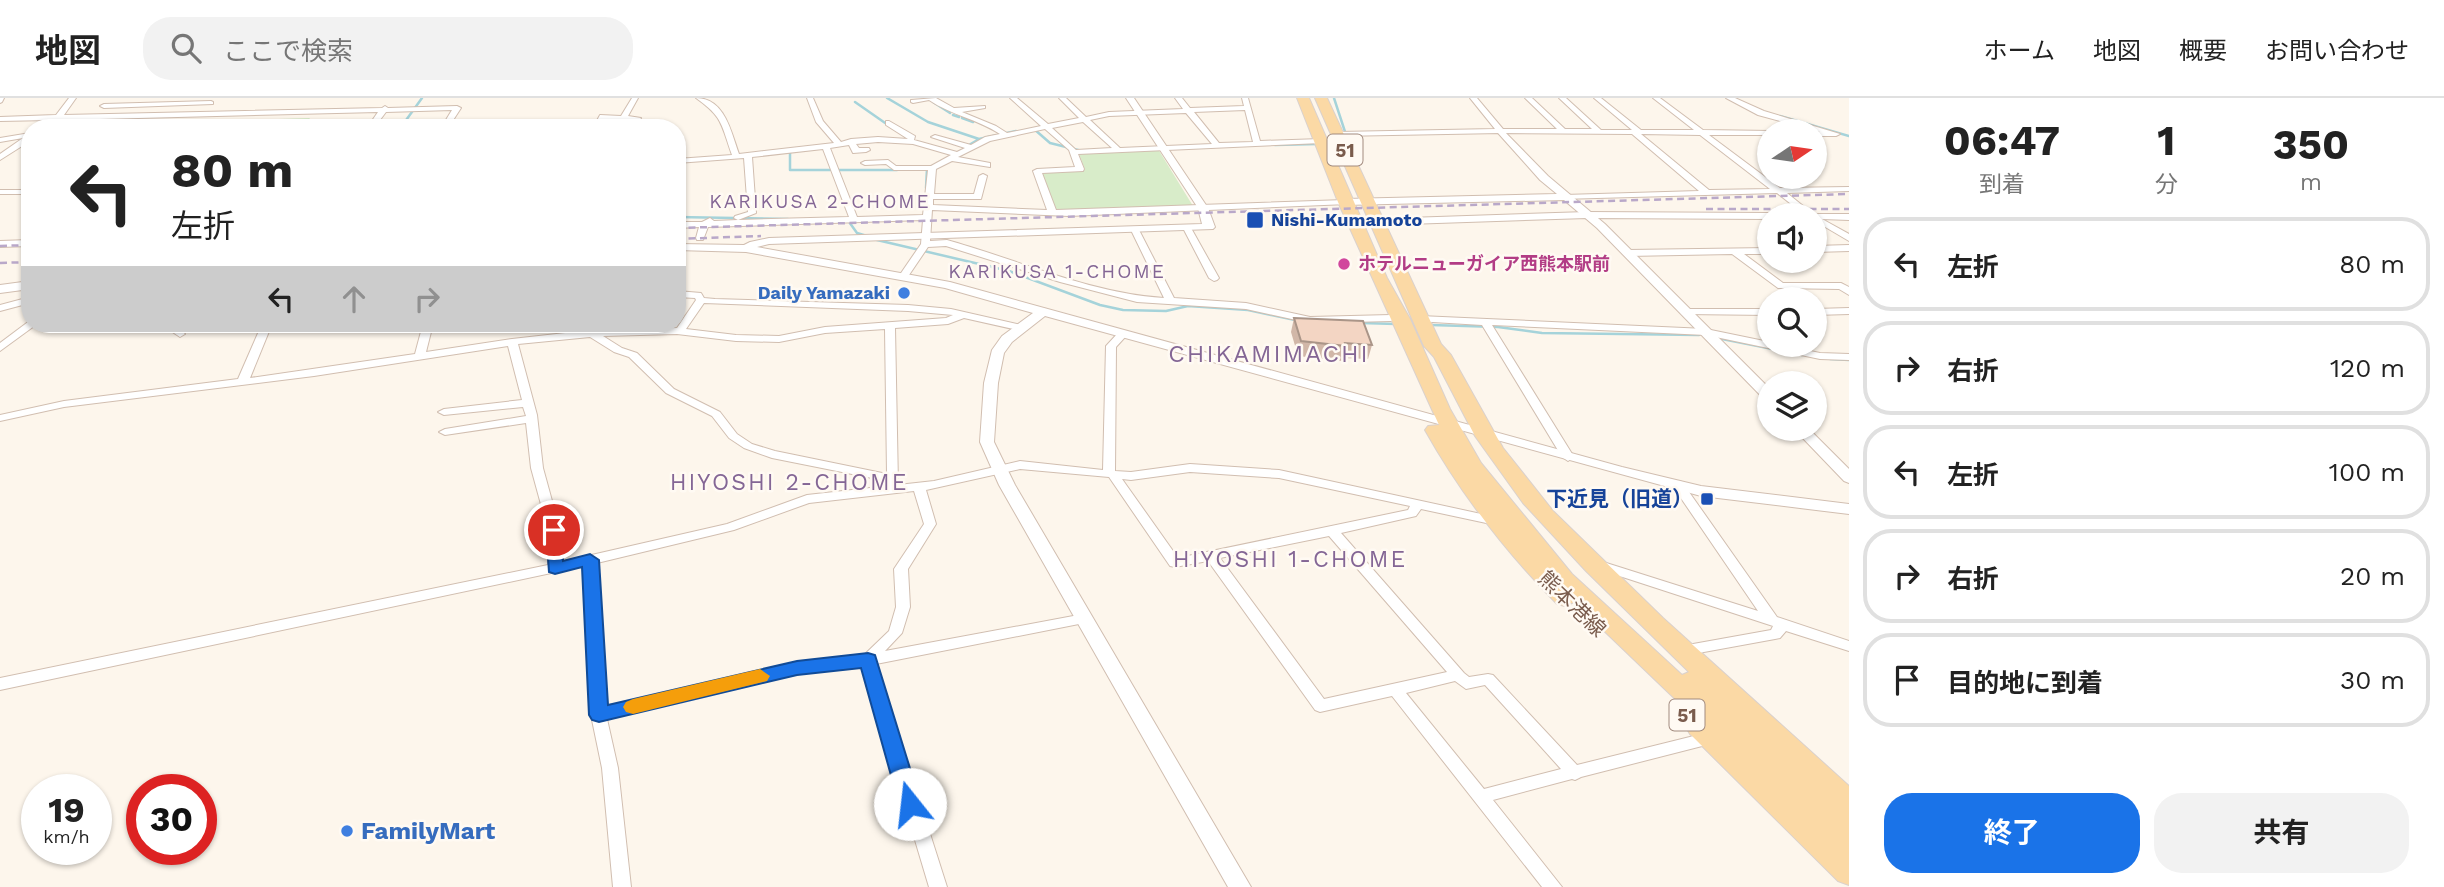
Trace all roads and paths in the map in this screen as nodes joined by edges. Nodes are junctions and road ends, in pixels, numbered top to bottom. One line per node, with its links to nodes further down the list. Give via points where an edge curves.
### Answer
1 (73, 98): 35 (street)
2 (115, 98): 24 (street)
3 (416, 98): 25 (street)
4 (621, 98): 5 (street)
5 (635, 98): 36 (street)
6 (699, 98): 79 (street, via 708,101 727,124)
7 (810, 98): 69 (street, via 821,124)
8 (930, 98): 23 (street); 33 (street)
9 (1013, 98): 48 (street)
10 (1062, 98): 43 (street)
11 (1130, 98): 30 (street)
12 (1178, 98): 29 (street)
13 (1245, 98): 27 (street)
14 (1303, 98): 66 (main road, 熊本港線 / 51)
15 (1321, 98): 58 (main road, 熊本港線 / 51)
16 (1473, 98): 50 (street)
17 (1528, 98): 51 (street)
18 (1562, 98): 52 (street)
19 (1597, 98): 54 (street)
20 (1656, 98): 56 (street)
21 (1729, 98): 60 (street, via 1761,113)
22 (214, 100): 24 (street); 31 (street)
23 (913, 101)
24 (104, 106): 34 (street)
25 (412, 107): 26 (street); 40 (street, via 457,107)
26 (386, 108): 31 (street); 39 (street)
27 (1249, 108): 29 (street); 70 (street)
28 (983, 110): 33 (street); 33 (street)
29 (1189, 110): 30 (street); 71 (street)
30 (1140, 112): 43 (street); 74 (street)
31 (199, 113): 32 (street)
32 (125, 115): 34 (street); 38 (street)
33 (955, 116): 44 (street)
34 (91, 117): 35 (street)
35 (58, 118): 37 (street)
36 (623, 118): 41 (street); 42 (street)
37 (0, 119)
38 (120, 119)
39 (377, 119)
40 (450, 119)
41 (602, 119)
42 (636, 119)
43 (1088, 120): 48 (street); 75 (street)
44 (977, 122): 47 (street); 55 (street)
45 (889, 123): 49 (street)
46 (915, 125): 49 (street)
47 (967, 126)
48 (1049, 128): 55 (street); 77 (street)
49 (898, 129): 64 (street)
50 (1501, 131): 51 (street); 58 (street); 93 (street)
51 (1563, 131): 52 (street)
52 (1598, 131): 54 (street)
53 (992, 132): 55 (street)
54 (1637, 132): 56 (street); 91 (street)
55 (1004, 133): 73 (street)
56 (1702, 133): 57 (street); 90 (street)
57 (1757, 133)
58 (1338, 134): 95 (main road, 熊本港線 / 51)
59 (1827, 134): 60 (street)
60 (1836, 134): 62 (street)
61 (935, 136): 73 (street)
62 (1849, 137)
63 (21, 138): 65 (street)
64 (916, 140): 67 (street); 80 (street)
65 (0, 141)
66 (1321, 141): 70 (street); 94 (main road, 熊本港線 / 51)
67 (851, 142): 69 (street); 76 (street, via 856,151)
68 (21, 143): 81 (street)
69 (838, 143): 72 (street)
70 (1257, 143): 71 (street)
71 (1216, 144): 74 (street)
72 (825, 146): 78 (street); 104 (street)
73 (969, 147): 80 (street)
74 (1164, 147): 75 (street); 97 (street)
75 (1117, 149): 77 (street)
76 (866, 150)
77 (1074, 152): 99 (street, via 1080,169 1037,171)
78 (748, 155): 79 (street); 106 (street, via 750,216)
79 (736, 156): 82 (street)
80 (952, 156): 84 (street); 85 (street)
81 (0, 158)
82 (686, 160)
83 (864, 163): 85 (street)
84 (986, 165)
85 (932, 168): 92 (street)
86 (983, 176): 92 (street, via 978,197)
87 (1849, 189): 90 (street)
88 (21, 190): 89 (street)
89 (0, 192)
90 (1778, 192): 91 (street); 96 (street)
91 (1709, 194): 93 (street)
92 (930, 196): 98 (street)
93 (1564, 197): 95 (street); 100 (street)
94 (1345, 202): 95 (street); 97 (street); 125 (main road, 熊本港線 / 51)
95 (1369, 202): 105 (main road, 熊本港線 / 51)
96 (1794, 203)
97 (1203, 208): 99 (street); 109 (street, via 1209,228)
98 (929, 212): 99 (street); 104 (street); 113 (street)
99 (1053, 213)
100 (1587, 215): 103 (street); 105 (street); 122 (street)
101 (1827, 216): 102 (street)
102 (1849, 216)
103 (1757, 217)
104 (854, 219): 106 (street)
105 (1378, 222): 141 (main road, 熊本港線 / 51)
106 (704, 224): 107 (street); 111 (street)
107 (686, 225)
108 (1827, 225): 112 (street)
109 (1187, 228): 110 (street); 124 (street)
110 (1135, 230): 113 (street); 132 (street)
111 (700, 238)
112 (1849, 238)
113 (925, 240): 118 (street, via 769,241); 123 (street); 132 (street, via 1093,289)
114 (21, 243): 115 (street)
115 (0, 244)
116 (686, 247): 118 (street)
117 (1849, 248): 119 (street)
118 (746, 249): 123 (street)
119 (1827, 249)
120 (1757, 251): 121 (street)
121 (1735, 252): 122 (street); 128 (street, via 1782,286 1841,286)
122 (1628, 253): 135 (street)
123 (904, 276): 134 (street)
124 (1214, 278)
125 (1378, 278): 140 (main road, 熊本港線 / 51); 164 (main road, 熊本港線 / 51)
126 (21, 286): 127 (street)
127 (0, 289)
128 (1849, 292)
129 (686, 294): 130 (street, via 698,295)
130 (701, 300): 139 (street, via 908,308); 142 (street)
131 (21, 302): 133 (street)
132 (1171, 302): 140 (street, via 1246,306 1310,320)
133 (0, 307)
134 (1044, 311): 145 (street); 153 (street)
135 (1687, 312): 136 (street); 148 (street)
136 (1757, 312)
137 (1827, 312): 138 (street)
138 (1849, 312)
139 (962, 315): 144 (street, via 948,321); 145 (street)
140 (1391, 318): 164 (main road, 熊本港線 / 51)
141 (1420, 319): 143 (street); 164 (main road, 熊本港線 / 51, via 1442,355)
142 (686, 322)
143 (1485, 322): 148 (street); 167 (street)
144 (890, 325): 147 (street, via 779,339); 171 (street)
145 (1022, 328): 168 (street, via 997,353 991,383 987,442)
146 (21, 332): 155 (street)
147 (686, 332)
148 (1706, 332): 157 (street, via 1798,352); 159 (street)
149 (263, 333): 158 (street)
150 (426, 333): 156 (street)
151 (622, 333): 152 (street)
152 (593, 334): 154 (street); 171 (street, via 633,355 670,391 716,414 733,436 748,446)
153 (1122, 335): 164 (street); 169 (street, via 1111,346)
154 (512, 342): 156 (street); 160 (street)
155 (0, 348)
156 (420, 356): 158 (street)
157 (1849, 356)
158 (243, 381): 162 (street, via 64,404)
159 (1757, 384)
160 (527, 403): 161 (street); 163 (street)
161 (443, 412)
162 (0, 418)
163 (531, 419): 165 (street); 181 (street, via 537,468 554,530)
164 (1458, 428): 167 (street); 176 (main road, 熊本港線 / 51, via 1454,465); 180 (main road, 熊本港線 / 51); 186 (main road, 熊本港線 / 51, via 1561,555)
165 (445, 432)
166 (1813, 441): 170 (street)
167 (1568, 457): 172 (street)
168 (998, 468): 169 (street, via 1020,465); 173 (street); 182 (street)
169 (1111, 473): 174 (street, via 1131,476 1198,468 1279,474); 178 (street, via 1175,563)
170 (1849, 478)
171 (893, 483): 173 (street); 179 (street, via 807,499 730,527)
172 (1678, 485): 175 (street, via 1773,502); 183 (street)
173 (919, 486): 185 (street, via 930,524 901,569 903,607 895,633)
174 (1418, 503): 176 (street); 177 (street, via 1412,513)
175 (1849, 509)
176 (1491, 520): 191 (main road, 熊本港線 / 51, via 1524,559)
177 (1332, 531): 178 (street); 187 (street)
178 (1211, 556): 189 (street, via 1320,706)
179 (590, 560): 181 (street); 190 (street)
180 (1592, 563): 183 (street); 186 (main road, 熊本港線 / 51)
181 (555, 568): 188 (street)
182 (1084, 619): 185 (street); 200 (street)
183 (1777, 621): 184 (street); 186 (street, via 1775,634)
184 (1849, 646)
185 (868, 660): 190 (street, via 797,668); 199 (street)
186 (1676, 666): 194 (main road, 熊本港線 / 51); 195 (main road, 熊本港線 / 51); 196 (main road, 熊本港線 / 51)
187 (1455, 673): 189 (street, via 1458,675); 192 (street, via 1466,683 1488,679)
188 (0, 684)
189 (1395, 690): 193 (street)
190 (599, 715): 198 (street, via 610,768)
191 (1710, 737): 192 (street); 197 (main road, 熊本港線 / 51)
192 (1575, 774): 193 (street)
193 (1481, 796): 201 (street)
194 (1849, 803)
195 (1849, 827)
196 (1849, 848)
197 (1849, 872)
198 (622, 887)
199 (938, 887)
200 (1240, 887)
201 (1553, 887)

